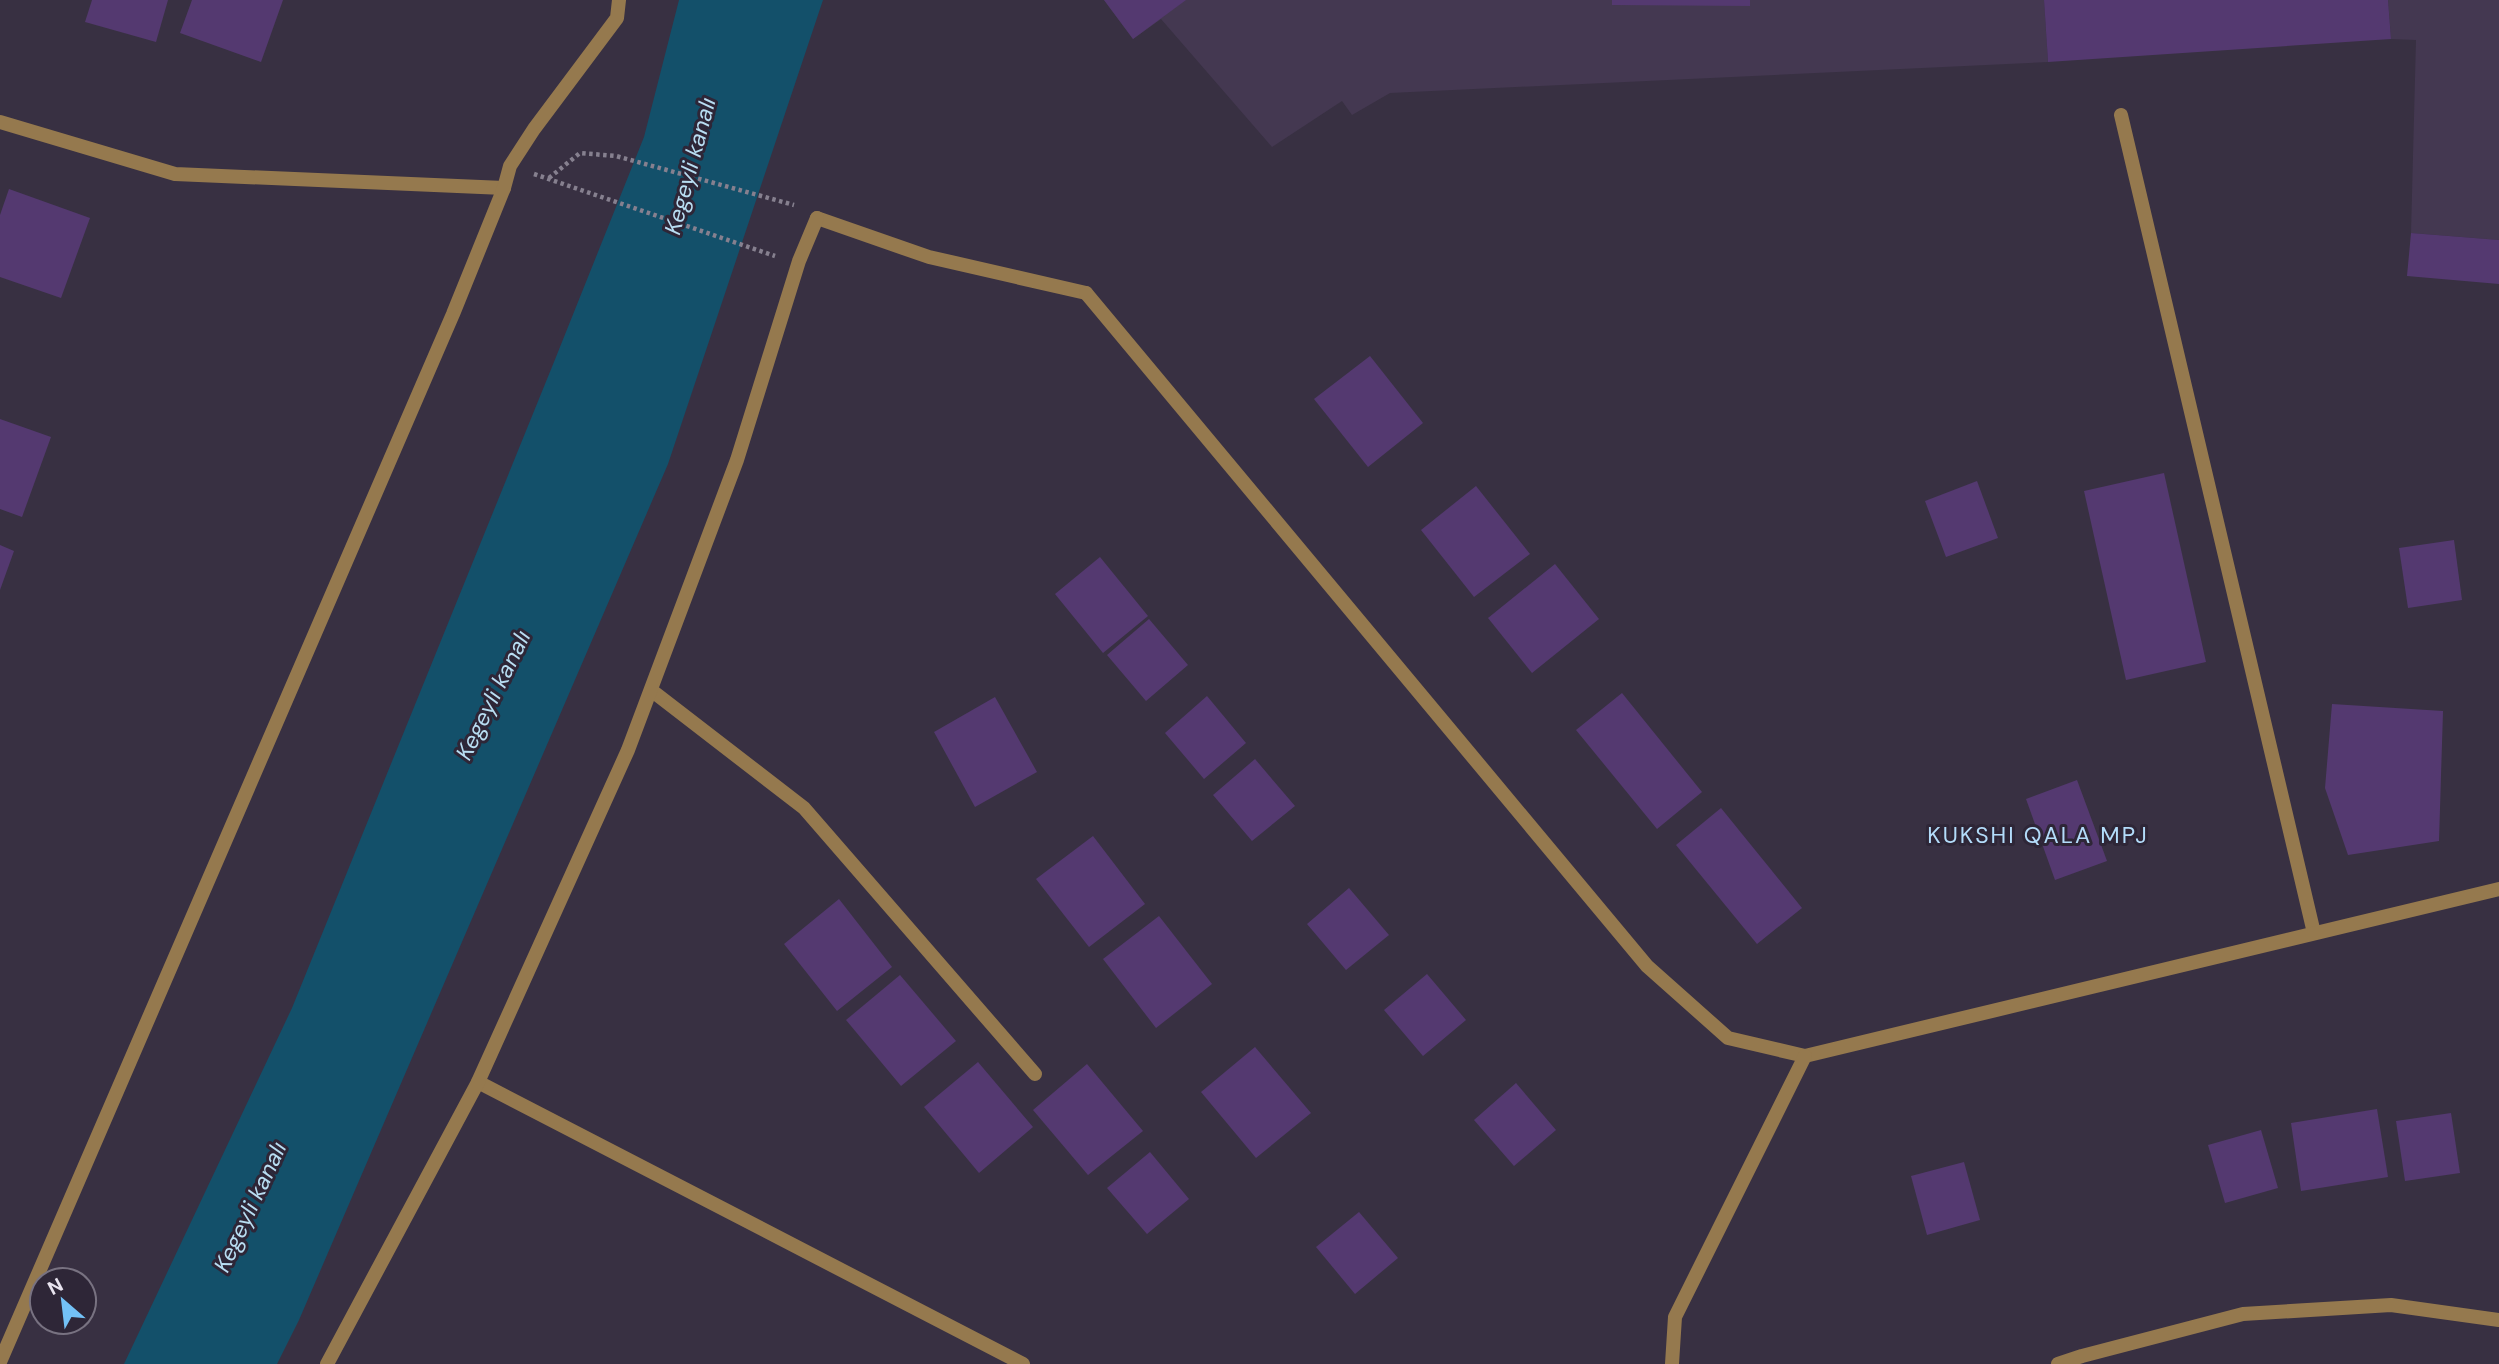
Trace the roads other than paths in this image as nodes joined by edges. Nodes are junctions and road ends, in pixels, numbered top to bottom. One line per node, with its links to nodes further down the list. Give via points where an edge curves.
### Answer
1 (619, 0): 4 (street, via 617,18 534,129 510,166)
2 (2121, 115): 7 (street)
3 (0, 122): 4 (street, via 175,174)
4 (504, 188): 12 (street)
5 (651, 690): 8 (street, via 737,460 799,261 817,218 929,257 1086,293 1647,966 1728,1038); 9 (street, via 804,808); 10 (street)
6 (2499, 889): 7 (street)
7 (2314, 933): 8 (street)
8 (1805, 1056): 15 (street, via 1675,1317)
9 (1035, 1074)
10 (478, 1082): 13 (street); 14 (street)
11 (2499, 1320): 16 (street, via 2391,1305 2244,1314)
12 (0, 1362)
13 (327, 1364)
14 (1023, 1364)
15 (1672, 1364)
16 (2058, 1364)

